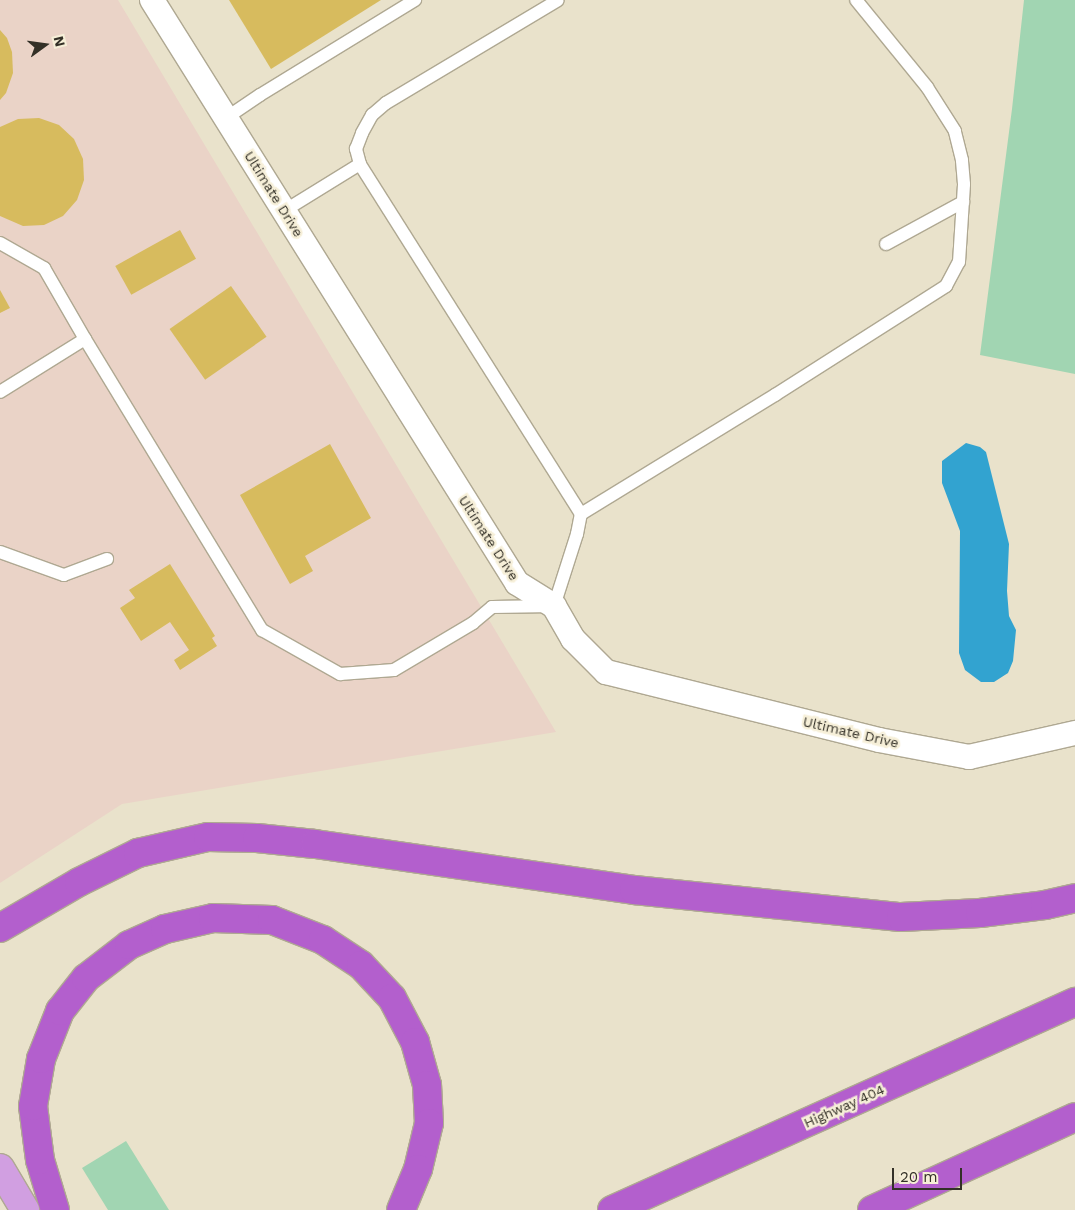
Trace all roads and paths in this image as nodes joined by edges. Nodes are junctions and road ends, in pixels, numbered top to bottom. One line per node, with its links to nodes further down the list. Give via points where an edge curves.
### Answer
1 (152, 0): 5 (street, Ultimate Drive)
2 (415, 0): 5 (lane)
3 (558, 0): 6 (lane, via 386,103 372,115 362,132 356,149)
4 (856, 0): 7 (lane, via 928,87 955,131 962,160)
5 (226, 118): 8 (street, Ultimate Drive)
6 (360, 164): 8 (lane); 13 (lane)
7 (963, 202): 10 (lane); 13 (lane, via 959,262 946,286)
8 (284, 211): 16 (street, Ultimate Drive, via 517,584)
9 (0, 243): 11 (lane, via 44,268)
10 (886, 244)
11 (85, 339): 12 (lane); 16 (lane, via 262,630 340,674 394,670 473,623 492,607)
12 (0, 392)
13 (581, 514): 16 (lane)
14 (0, 552): 15 (lane, via 64,575)
15 (107, 559)
16 (554, 606): 17 (street, Ultimate Drive, via 572,639 606,672 879,740 969,758)
17 (1075, 733)
18 (1075, 898): 19 (highway, via 980,913 901,917 634,890 315,844 257,838 208,838 138,854 79,882)
19 (0, 928)
20 (1075, 1002): 26 (highway, Highway 404)
21 (1075, 1117): 27 (highway)
22 (0, 1168): 23 (main road)
23 (25, 1210)
24 (55, 1210): 25 (highway, via 40,1160 34,1106 41,1059 60,1011 86,978 130,945 165,930 213,918 272,920 323,940 361,965 392,998 415,1042 427,1085 429,1123 418,1169)
25 (401, 1210)
26 (612, 1210)
27 (872, 1210)

